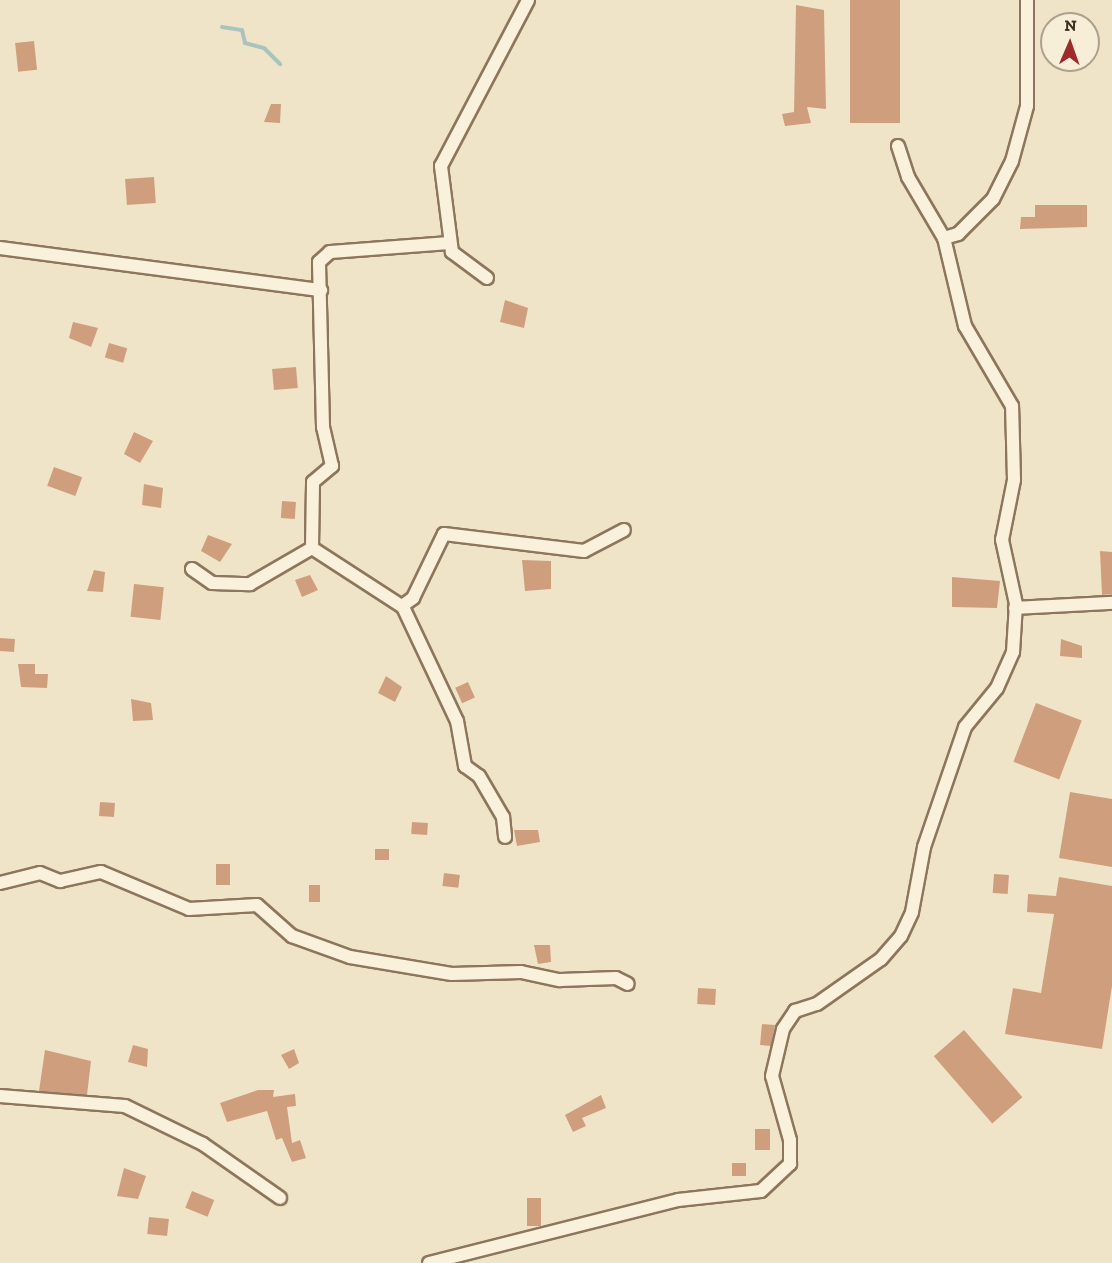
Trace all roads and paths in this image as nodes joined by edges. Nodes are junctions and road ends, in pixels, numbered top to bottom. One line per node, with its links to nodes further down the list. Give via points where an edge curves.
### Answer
1 (528, 0): 5 (street, via 441,166)
2 (1027, 0): 4 (street, via 1027,106 1016,151 993,199 958,234)
3 (898, 146): 4 (street, via 908,177)
4 (944, 238): 14 (street, via 965,326 1012,406 1014,480 1002,540)
5 (450, 243): 7 (street, via 452,252); 8 (street, via 330,252 319,262)
6 (0, 248): 8 (street)
7 (487, 278)
8 (321, 290): 10 (street, via 323,427 332,465 313,482)
9 (624, 530): 13 (street, via 585,551 444,534 413,598)
10 (312, 548): 11 (street, via 250,584 212,583); 13 (street)
11 (192, 569)
12 (1112, 603): 14 (street)
13 (402, 606): 15 (street, via 457,721 465,766 479,776 503,817)
14 (1015, 608): 20 (street, via 1013,652 997,687 965,727 924,847 912,912 902,936 881,959 817,1004 795,1011 783,1029 772,1076 790,1140 790,1164 782,1175 761,1191 678,1200)
15 (505, 837)
16 (0, 883): 17 (street, via 40,873 60,881 102,872 189,909 256,905 292,936 350,957 452,974 521,972 560,980 615,978)
17 (628, 984)
18 (0, 1096): 19 (street, via 125,1106 203,1143)
19 (280, 1198)
20 (429, 1263)

